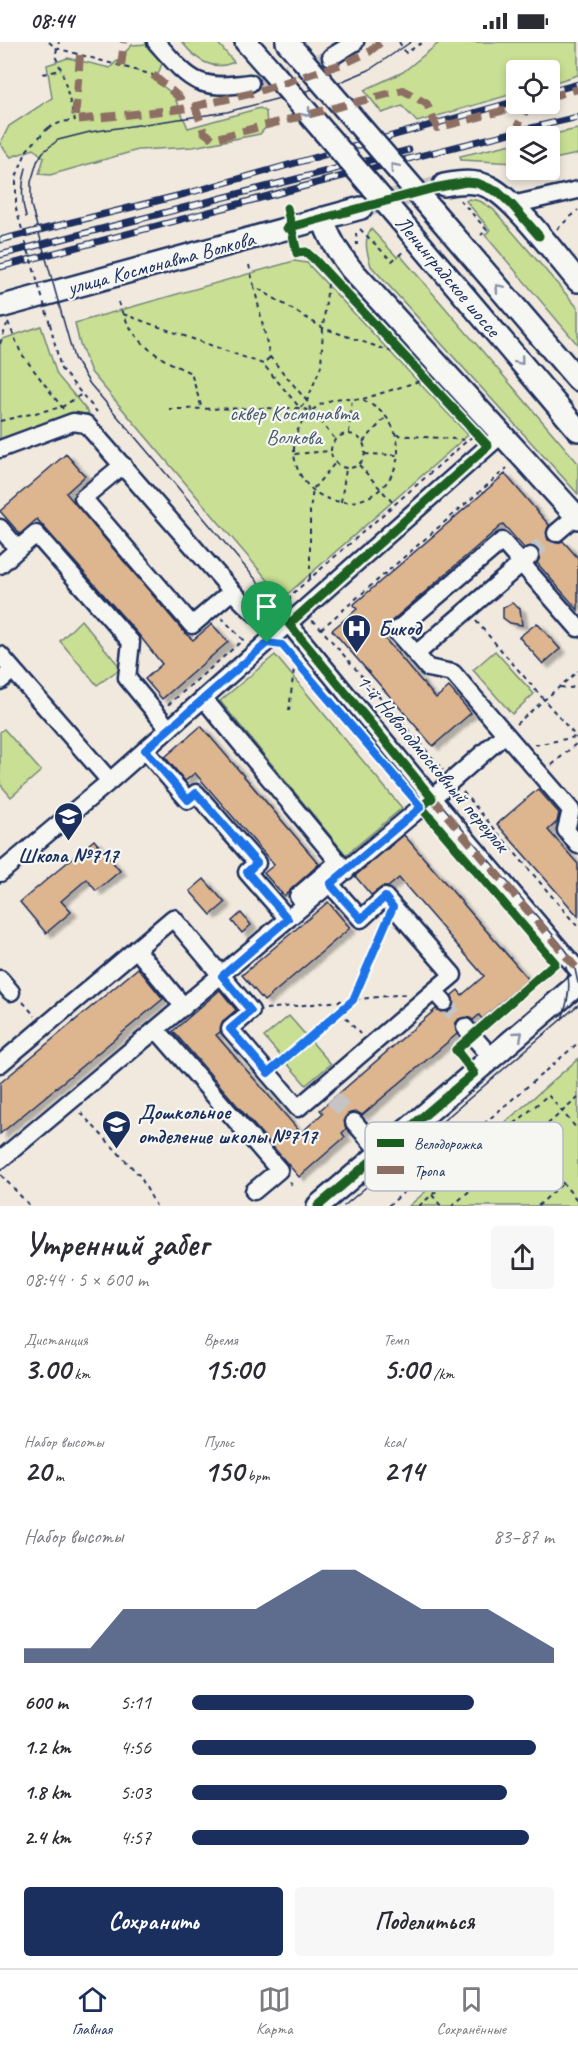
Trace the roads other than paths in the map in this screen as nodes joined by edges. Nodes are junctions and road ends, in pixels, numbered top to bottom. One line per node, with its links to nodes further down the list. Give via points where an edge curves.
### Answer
1 (156, 42): 6 (street, via 194,81 213,86)
2 (246, 42): 15 (main road, Ленинградское шоссе, one-way to 15, bridge)
3 (287, 42): 14 (main road, Ленинградское шоссе, one-way to 3, bridge)
4 (356, 42): 5 (street)
5 (331, 57)
6 (250, 83)
7 (578, 190): 9 (street)
8 (451, 192): 9 (main road, via 465,182 477,183 498,192)
9 (512, 205): 12 (main road, via 549,230)
10 (361, 208): 11 (main road, улица Космонавта Волкова)
11 (323, 218): 13 (main road, улица Космонавта Волкова); 16 (main road, via 334,245 351,269)
12 (578, 281)
13 (0, 307)
14 (578, 380)
15 (578, 430)
16 (502, 434): 19 (main road); 26 (street)
17 (0, 449): 18 (street, via 73,422 86,424)
18 (123, 465): 25 (street); 25 (street, via 83,498 192,625)
19 (577, 517): 21 (street)
20 (0, 528): 22 (street)
21 (556, 533)
22 (18, 549): 24 (street); 33 (street, via 36,534 131,642 127,678)
23 (526, 559): 27 (street); 28 (street); 28 (street, via 502,541 396,631)
24 (0, 565)
25 (232, 591): 26 (street, via 265,621 278,626)
26 (289, 624): 32 (street); 37 (street, 1-й Новоподмосковный переулок)
27 (578, 628)
28 (416, 654): 34 (street, via 428,668 453,674)
29 (0, 655): 30 (street)
30 (13, 670): 31 (street); 36 (street)
31 (0, 681)
32 (204, 699): 33 (street); 39 (street)
33 (169, 729): 35 (street)
34 (505, 734): 37 (street); 38 (street, via 571,810 566,831)
35 (145, 750): 36 (street); 42 (street, via 188,800 196,793 257,863 247,872)
36 (110, 781): 40 (street)
37 (432, 798): 39 (street); 45 (street, 1-й Новоподмосковный переулок)
38 (578, 845)
39 (342, 867): 41 (street); 42 (street)
40 (0, 873)
41 (330, 884): 42 (street); 46 (street, via 361,919 385,897 453,975 439,997 370,1046 328,1092 298,1108 230,1029 251,1011)
42 (284, 915): 43 (street); 46 (street)
43 (252, 936)
44 (135, 949): 46 (street, via 172,918); 50 (street); 54 (street)
45 (578, 970)
46 (222, 976): 50 (street)
47 (0, 979): 49 (street)
48 (578, 984): 53 (main road, one-way to 48)
49 (11, 992)
50 (184, 1007): 52 (street)
51 (465, 1027): 53 (street)
52 (157, 1030): 58 (street); 60 (street, via 279,1170)
53 (492, 1059): 56 (main road)
54 (0, 1064)
55 (354, 1122): 57 (street)
56 (418, 1122)
57 (365, 1135)
58 (0, 1160)
59 (365, 1166): 61 (main road)
60 (254, 1191)
61 (318, 1206)

